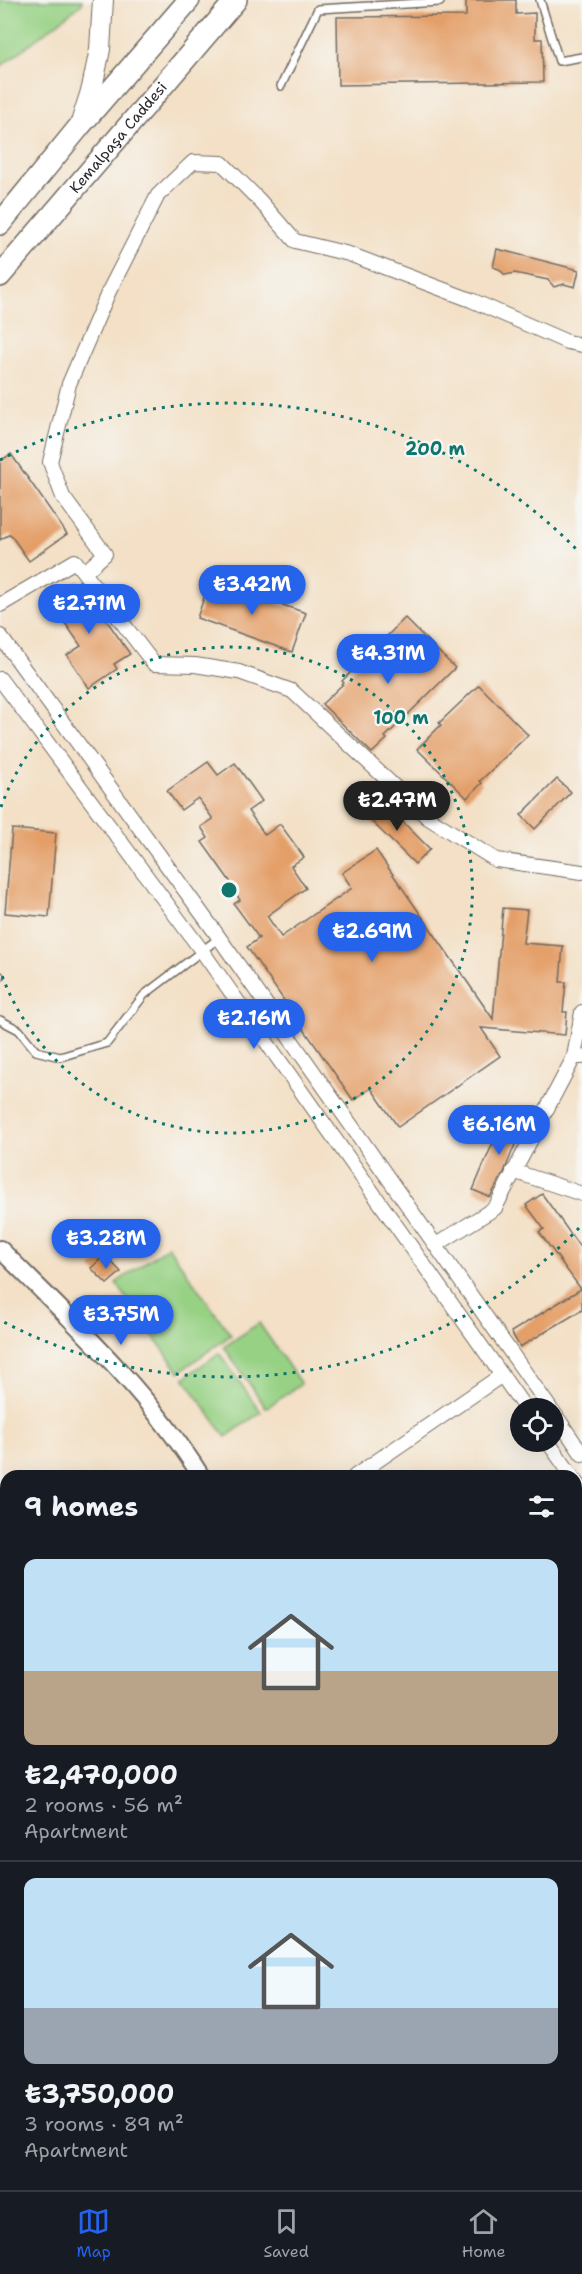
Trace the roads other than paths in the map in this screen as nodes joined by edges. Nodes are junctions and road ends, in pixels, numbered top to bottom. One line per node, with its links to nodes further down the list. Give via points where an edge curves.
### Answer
1 (103, 0): 8 (main road, via 100,49)
2 (189, 0): 8 (main road)
3 (236, 0): 10 (main road, Kemalpaşa Caddesi)
4 (440, 0): 7 (lane, via 318,9)
5 (540, 0): 6 (lane, via 559,62)
6 (582, 57)
7 (281, 86)
8 (79, 127): 9 (main road)
9 (0, 224)
10 (0, 276)
11 (582, 345): 12 (street, via 349,254 295,241 222,163 193,162 158,195 109,291 69,384 50,462 63,497 105,554)
12 (85, 572): 13 (street, via 75,561); 16 (street, via 154,664 239,672 292,691 410,801 496,860)
13 (0, 605)
14 (0, 636): 17 (street)
15 (0, 680): 18 (street)
16 (582, 872)
17 (219, 938): 18 (lane); 24 (street)
18 (202, 951): 20 (lane, via 144,994 107,1043 60,1058 36,1051 19,1030); 26 (street)
19 (582, 1012): 21 (street)
20 (0, 1020)
21 (578, 1057): 22 (street)
22 (513, 1171): 23 (street); 24 (street, via 495,1208)
23 (582, 1194)
24 (436, 1245): 28 (street)
25 (0, 1249): 32 (street, via 114,1363)
26 (502, 1375): 27 (street); 33 (street)
27 (518, 1398)
28 (543, 1398)
29 (564, 1428): 31 (street)
30 (555, 1452): 34 (street)
31 (582, 1454)
32 (197, 1470)
33 (364, 1470)
34 (568, 1470)

